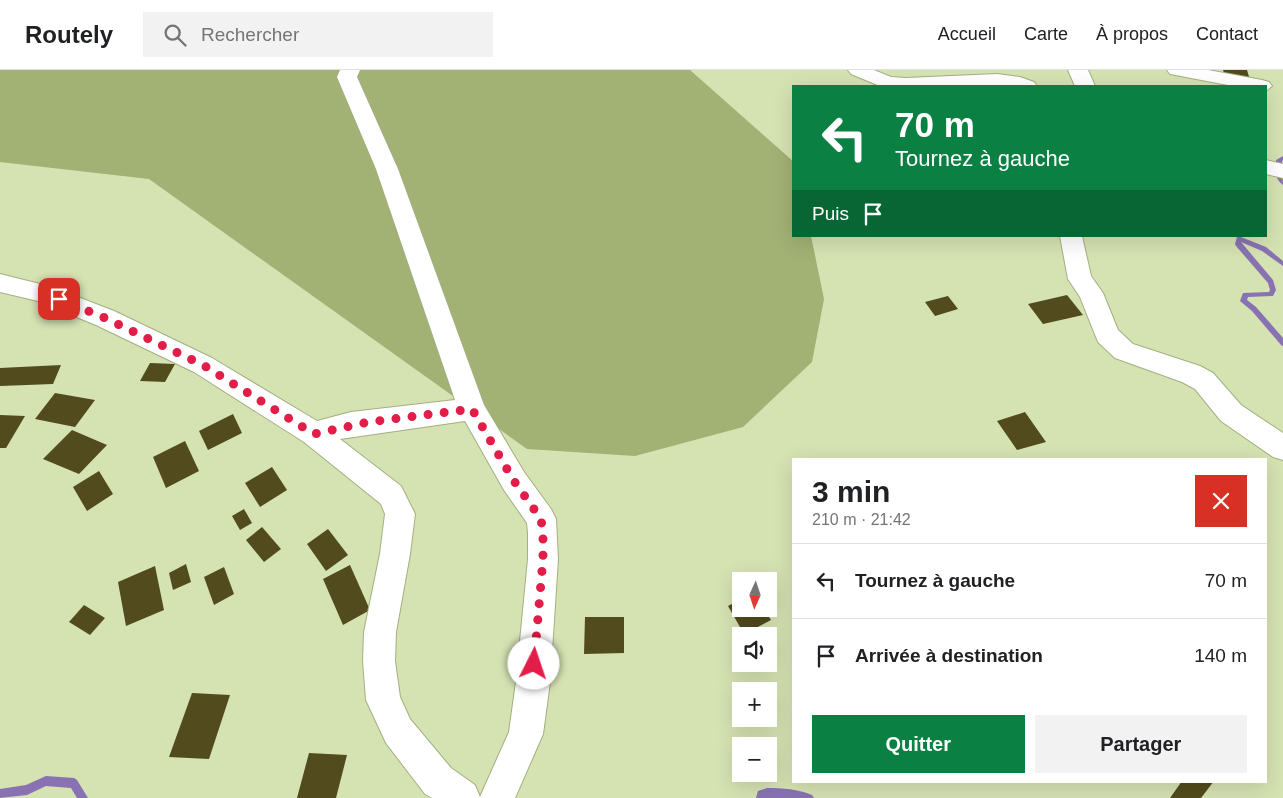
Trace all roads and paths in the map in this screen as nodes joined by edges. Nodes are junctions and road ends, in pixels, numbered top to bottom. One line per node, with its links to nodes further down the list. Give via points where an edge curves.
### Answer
1 (350, 70): 14 (street, via 347,77 387,169)
2 (858, 70): 5 (street, via 890,83 999,79)
3 (1078, 70): 6 (street)
4 (1177, 70): 7 (street)
5 (1024, 85)
6 (1085, 85)
7 (1257, 85)
8 (1267, 87): 9 (street)
9 (1283, 89)
10 (1267, 166): 11 (street)
11 (1283, 171)
12 (1071, 237): 16 (street, via 1080,279 1091,293 1108,335 1115,344 1124,351 1204,381 1231,413)
13 (0, 283): 15 (street, via 43,293 105,318 203,365)
14 (472, 409): 15 (street, via 369,422); 18 (street, via 514,481 541,519 543,533 533,682 526,734)
15 (314, 434): 17 (street, via 391,495 400,514 380,632 379,662 384,700 398,731 438,781)
16 (1283, 448)
17 (462, 798)
18 (497, 798)

